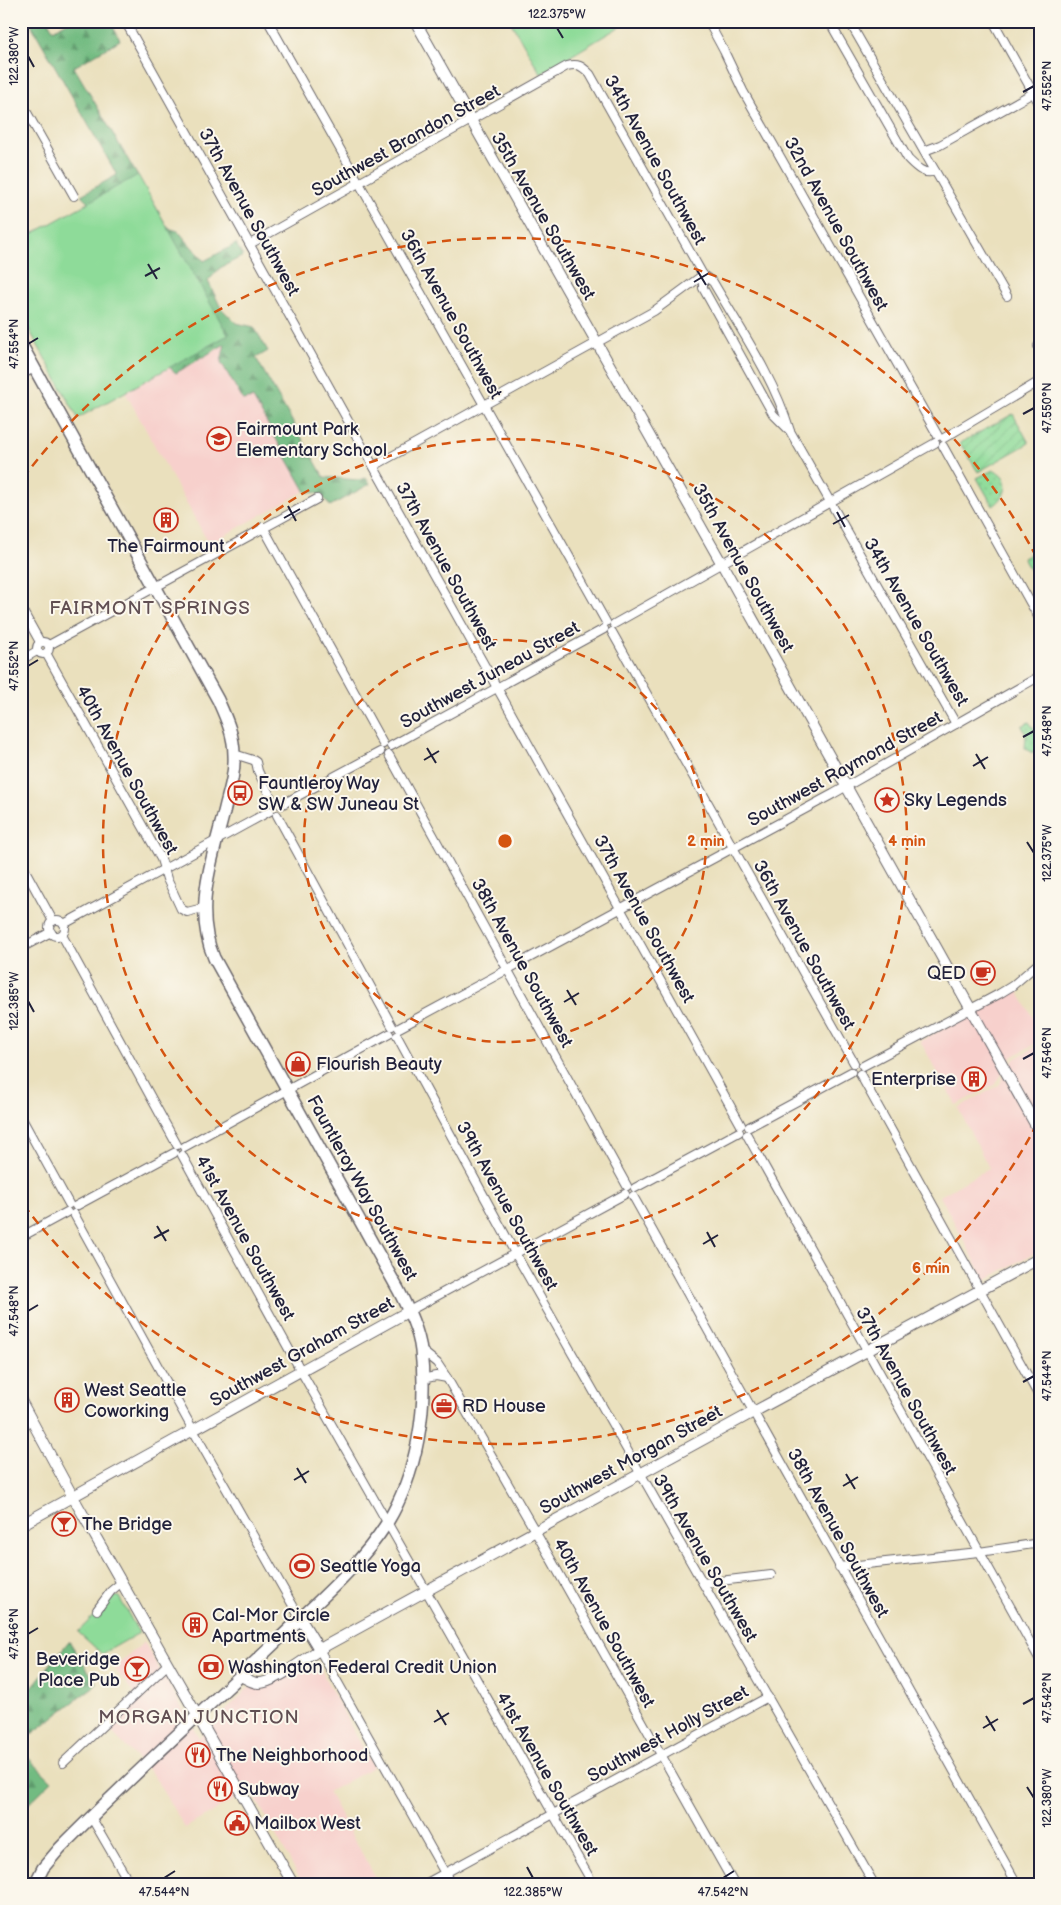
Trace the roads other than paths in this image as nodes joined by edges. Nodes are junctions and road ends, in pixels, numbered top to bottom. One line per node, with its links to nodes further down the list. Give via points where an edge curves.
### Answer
1 (124, 21): 18 (street, 37th Avenue Southwest)
2 (268, 21): 16 (street, 36th Avenue Southwest)
3 (415, 21): 13 (main road, 35th Avenue Southwest)
4 (829, 21): 15 (street, via 908,159 924,172)
5 (849, 21): 14 (street)
6 (993, 21): 10 (street)
7 (710, 25): 28 (street, 32nd Avenue Southwest, via 743,91)
8 (576, 64): 13 (street, Southwest Brandon Street); 19 (street, 34th Avenue Southwest, via 590,74)
9 (1040, 88): 10 (street)
10 (1032, 93): 12 (street); 14 (street)
11 (21, 102): 17 (street)
12 (1040, 105)
13 (471, 122): 16 (street, Southwest Brandon Street); 21 (main road, 35th Avenue Southwest)
14 (924, 151): 15 (street)
15 (935, 171): 20 (street)
16 (360, 183): 18 (street, Southwest Brandon Street); 26 (street, 36th Avenue Southwest)
17 (74, 196)
18 (250, 244): 29 (street, 37th Avenue Southwest)
19 (703, 275): 21 (street, via 654,311); 27 (street, 34th Avenue Southwest, via 713,282 760,362); 27 (street, 34th Avenue Southwest, via 703,288 768,406)
20 (1007, 296)
21 (598, 343): 26 (street); 33 (main road, 35th Avenue Southwest)
22 (21, 344): 23 (main road, Fauntleroy Way Southwest)
23 (34, 368): 24 (street); 34 (main road, Fauntleroy Way Southwest)
24 (21, 375)
25 (1040, 380): 28 (street, Southwest Juneau Street)
26 (484, 405): 29 (street); 37 (street, 36th Avenue Southwest)
27 (790, 431): 31 (street, 34th Avenue Southwest)
28 (940, 441): 31 (street, Southwest Juneau Street); 36 (street, 32nd Avenue Southwest)
29 (374, 466): 44 (street, 37th Avenue Southwest)
30 (317, 499): 32 (street)
31 (830, 502): 33 (street, Southwest Juneau Street); 45 (street, 34th Avenue Southwest)
32 (263, 527): 34 (street); 46 (street)
33 (722, 564): 37 (street, Southwest Juneau Street); 51 (main road, 35th Avenue Southwest)
34 (155, 586): 39 (street); 49 (main road, Fauntleroy Way Southwest, via 218,700 231,734)
35 (21, 608): 38 (street)
36 (1040, 620)
37 (609, 627): 44 (street, Southwest Juneau Street); 55 (street, 36th Avenue Southwest)
38 (40, 642): 39 (street); 40 (street)
39 (49, 645): 41 (street)
40 (37, 651): 41 (street); 42 (street)
41 (46, 653): 57 (street, 40th Avenue Southwest, via 161,859)
42 (21, 660)
43 (1040, 676): 45 (street, Southwest Raymond Street)
44 (497, 687): 47 (street, Southwest Juneau Street); 59 (street, 37th Avenue Southwest)
45 (956, 724): 51 (street, Southwest Raymond Street)
46 (383, 744): 47 (street); 48 (street)
47 (391, 746): 50 (street)
48 (380, 752): 50 (street, via 383,756); 52 (street)
49 (234, 754): 52 (street, via 256,762); 54 (main road, Fauntleroy Way Southwest, via 231,785)
50 (389, 755): 66 (street, 38th Avenue Southwest)
51 (846, 787): 55 (street, Southwest Raymond Street); 67 (main road, 35th Avenue Southwest)
52 (277, 804): 53 (street, via 269,806); 53 (street, via 282,810)
53 (273, 813): 54 (street); 68 (street, 39th Avenue Southwest)
54 (217, 840): 57 (street); 58 (main road, Fauntleroy Way Southwest)
55 (733, 848): 59 (street, Southwest Raymond Street); 69 (street, 36th Avenue Southwest)
56 (21, 863): 60 (street)
57 (164, 870): 58 (street, 40th Avenue Southwest, via 181,909 187,912); 61 (street)
58 (203, 908): 73 (main road, Fauntleroy Way Southwest, via 214,958)
59 (621, 909): 66 (street, Southwest Raymond Street); 75 (street, 37th Avenue Southwest)
60 (53, 921): 61 (street, via 60,920); 62 (street)
61 (64, 924): 63 (street)
62 (51, 932): 63 (street, via 56,936); 64 (street)
63 (62, 935): 77 (street, 41st Avenue Southwest)
64 (21, 948)
65 (1040, 962): 67 (street, via 1012,986)
66 (508, 969): 68 (street, Southwest Raymond Street); 78 (street, 38th Avenue Southwest)
67 (972, 1008): 70 (street); 76 (main road, 35th Avenue Southwest)
68 (394, 1031): 73 (street, Southwest Raymond Street); 81 (street, 39th Avenue Southwest)
69 (854, 1063): 70 (street); 71 (street)
70 (862, 1066): 72 (street)
71 (851, 1072): 72 (street); 75 (street, Southwest Graham Street)
72 (860, 1074): 83 (street)
73 (287, 1090): 77 (street, Southwest Raymond Street); 84 (main road, Fauntleroy Way Southwest)
74 (21, 1118): 79 (street)
75 (744, 1130): 78 (street, Southwest Graham Street); 86 (street, 37th Avenue Southwest)
76 (1040, 1132)
77 (179, 1150): 79 (street, Southwest Raymond Street); 87 (street, 41st Avenue Southwest)
78 (630, 1191): 81 (street, Southwest Graham Street); 92 (street, 38th Avenue Southwest)
79 (72, 1209): 80 (street, Southwest Raymond Street); 93 (street)
80 (21, 1237)
81 (515, 1253): 84 (street, Southwest Graham Street); 94 (street, 39th Avenue Southwest)
82 (1040, 1258): 83 (main road, Southwest Morgan Street)
83 (980, 1290): 86 (main road, Southwest Morgan Street); 90 (street)
84 (409, 1311): 85 (main road, Fauntleroy Way Southwest); 87 (main road, Southwest Graham Street)
85 (421, 1350): 88 (street, 40th Avenue Southwest, via 438,1363); 89 (main road, Fauntleroy Way Southwest)
86 (867, 1352): 92 (main road, Southwest Morgan Street); 100 (street, 37th Avenue Southwest)
87 (301, 1371): 93 (main road, Southwest Graham Street); 96 (street, 41st Avenue Southwest)
88 (447, 1378): 89 (street); 98 (street, 40th Avenue Southwest)
89 (422, 1379): 96 (main road, Fauntleroy Way Southwest, via 421,1411 412,1465)
90 (1040, 1398)
91 (21, 1401): 95 (main road)
92 (753, 1412): 94 (main road, Southwest Morgan Street); 101 (street, 38th Avenue Southwest)
93 (193, 1430): 95 (main road, Southwest Graham Street); 107 (street)
94 (640, 1474): 98 (main road, Southwest Morgan Street); 104 (street, 39th Avenue Southwest)
95 (73, 1497): 97 (main road, Southwest Graham Street); 103 (main road)
96 (387, 1522): 105 (street, 41st Avenue Southwest); 107 (main road, Fauntleroy Way Southwest, via 346,1573)
97 (21, 1525)
98 (535, 1531): 105 (main road, Southwest Morgan Street); 114 (street, 40th Avenue Southwest)
99 (1040, 1543): 100 (street)
100 (979, 1552): 101 (street); 109 (street, 37th Avenue Southwest)
101 (839, 1567): 127 (street, 38th Avenue Southwest)
102 (772, 1575): 104 (street)
103 (122, 1582): 106 (street); 110 (main road)
104 (703, 1583): 112 (street, 39th Avenue Southwest)
105 (425, 1591): 108 (main road, Southwest Morgan Street); 116 (street, 41st Avenue Southwest)
106 (97, 1610)
107 (300, 1618): 108 (main road); 111 (main road, Fauntleroy Way Southwest)
108 (319, 1649): 111 (main road, Southwest Morgan Street, via 311,1657 266,1682 255,1683); 118 (street)
109 (1040, 1660)
110 (168, 1664): 113 (main road); 115 (street)
111 (240, 1676): 113 (main road, Fauntleroy Way Southwest)
112 (768, 1697): 114 (street, Southwest Holly Street); 126 (street, 39th Avenue Southwest)
113 (198, 1716): 117 (main road, Fauntleroy Way Southwest); 121 (main road)
114 (661, 1756): 116 (street, Southwest Holly Street); 125 (street, 40th Avenue Southwest)
115 (63, 1763)
116 (553, 1814): 118 (street, Southwest Holly Street); 124 (street, 41st Avenue Southwest)
117 (91, 1817): 119 (main road, Fauntleroy Way Southwest, via 60,1848); 120 (street)
118 (445, 1873): 122 (street, Southwest Holly Street); 123 (street)
119 (34, 1883)
120 (130, 1884)
121 (293, 1884)
122 (425, 1884)
123 (451, 1884)
124 (593, 1884)
125 (734, 1884)
126 (874, 1884)
127 (1017, 1884)

